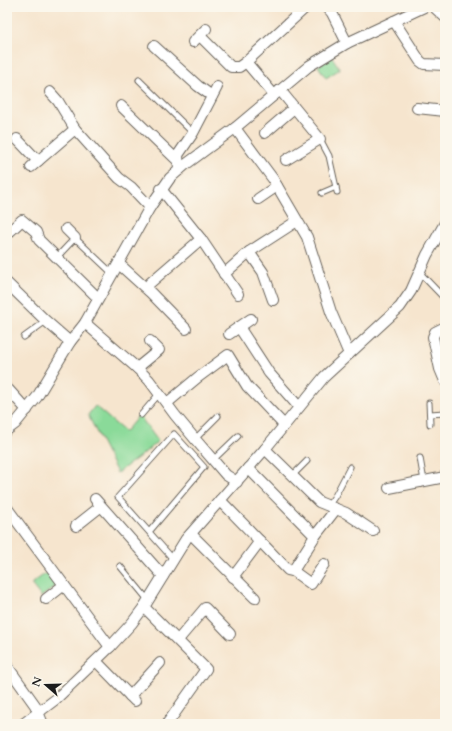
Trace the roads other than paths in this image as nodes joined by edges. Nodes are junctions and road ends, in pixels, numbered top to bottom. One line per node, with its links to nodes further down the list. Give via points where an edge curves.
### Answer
1 (306, 7): 11 (street)
2 (327, 7): 9 (street)
3 (424, 7): 5 (street)
4 (434, 7): 6 (street)
5 (402, 12): 7 (street)
6 (445, 17)
7 (394, 22): 9 (street); 12 (street, via 420,61 424,64)
8 (199, 36): 11 (street, via 231,67 239,67)
9 (347, 44): 15 (street, via 309,66)
10 (154, 46): 22 (street, via 198,86 215,92)
11 (246, 62): 15 (street)
12 (445, 65)
13 (140, 80): 22 (lane)
14 (50, 92): 21 (street)
15 (277, 93): 17 (street); 20 (street)
16 (121, 106): 27 (street, via 140,131)
17 (294, 108): 23 (street); 25 (street)
18 (418, 108): 19 (street)
19 (445, 111)
20 (236, 128): 27 (street); 28 (street)
21 (75, 129): 24 (street, via 34,164); 32 (street, via 119,178)
22 (193, 133): 27 (street, via 178,155)
23 (265, 133)
24 (17, 139)
25 (320, 139): 26 (street); 30 (lane, via 328,156 336,190)
26 (286, 160)
27 (178, 165): 29 (street)
28 (277, 186): 31 (street); 33 (street)
29 (161, 189): 32 (street); 38 (street)
30 (322, 193)
31 (258, 199)
32 (150, 207): 41 (street)
33 (297, 221): 39 (street); 61 (street, via 307,237 331,312)
34 (445, 223): 42 (street)
35 (66, 229): 37 (street)
36 (7, 234): 40 (street, via 22,220 36,232 39,240)
37 (75, 238): 40 (lane); 43 (lane)
38 (201, 239): 44 (street); 46 (street)
39 (249, 252): 44 (street); 50 (street, via 263,272)
40 (56, 257): 48 (street)
41 (119, 264): 43 (street); 56 (street)
42 (419, 272): 49 (lane); 61 (street, via 411,291 400,307)
43 (113, 274): 48 (street)
44 (224, 274): 47 (street)
45 (7, 283): 52 (street)
46 (150, 283)
47 (238, 294)
48 (98, 298): 53 (street)
49 (445, 299)
50 (273, 300)
51 (251, 319): 54 (street)
52 (46, 321): 58 (lane); 60 (street)
53 (85, 323): 60 (street); 62 (street)
54 (239, 327): 57 (street); 68 (street, via 269,374)
55 (445, 327): 63 (street, via 435,332 433,337)
56 (186, 329)
57 (229, 334)
58 (24, 337)
59 (150, 341): 62 (street, via 159,350)
60 (70, 342): 69 (street)
61 (349, 354): 68 (street, via 324,376)
62 (138, 368): 65 (street)
63 (445, 381)
64 (7, 388): 69 (street)
65 (159, 394): 66 (street); 72 (lane)
66 (167, 403): 75 (street, via 228,355 247,386); 78 (street)
67 (429, 403): 71 (lane)
68 (299, 407): 75 (street)
69 (27, 410): 76 (street)
70 (445, 413): 71 (lane)
71 (430, 414): 74 (lane)
72 (141, 415)
73 (218, 416): 78 (lane)
74 (430, 424)
75 (284, 425): 79 (street)
76 (7, 430)
77 (238, 436): 81 (lane)
78 (195, 439): 81 (street)
79 (265, 449): 84 (street); 85 (street)
80 (420, 458): 87 (lane)
81 (213, 460): 88 (street)
82 (307, 461): 85 (lane)
83 (350, 467): 91 (lane)
84 (248, 468): 88 (street); 97 (street)
85 (292, 476): 91 (street, via 318,502)
86 (445, 476): 87 (street)
87 (424, 481): 89 (street)
88 (236, 482): 90 (street)
89 (389, 488)
90 (220, 500): 96 (street); 98 (street)
91 (332, 507): 94 (street); 97 (street)
92 (7, 508): 105 (street)
93 (76, 526): 103 (street, via 98,503 122,538)
94 (373, 531)
95 (149, 532): 99 (lane, via 204,467 174,434 118,497 153,537)
96 (190, 534): 99 (street); 104 (street)
97 (315, 536): 102 (street)
98 (260, 541): 102 (street, via 288,570); 104 (street)
99 (173, 559): 103 (street)
100 (324, 564): 102 (street, via 308,588)
101 (120, 566): 108 (lane)
102 (293, 571)
103 (163, 576): 108 (street)
104 (234, 576): 106 (street)
105 (64, 585): 107 (street); 111 (street)
106 (255, 598)
107 (46, 599)
108 (146, 603): 110 (street); 111 (street)
109 (230, 634): 110 (street, via 205,608)
110 (178, 640): 118 (street, via 206,669)
111 (110, 647): 112 (street)
112 (96, 661): 114 (street, via 133,698); 115 (street)
113 (7, 664): 115 (street, via 35,705)
114 (158, 670)
115 (38, 714): 116 (street); 117 (street)
116 (23, 724)
117 (43, 724)
118 (167, 724)

